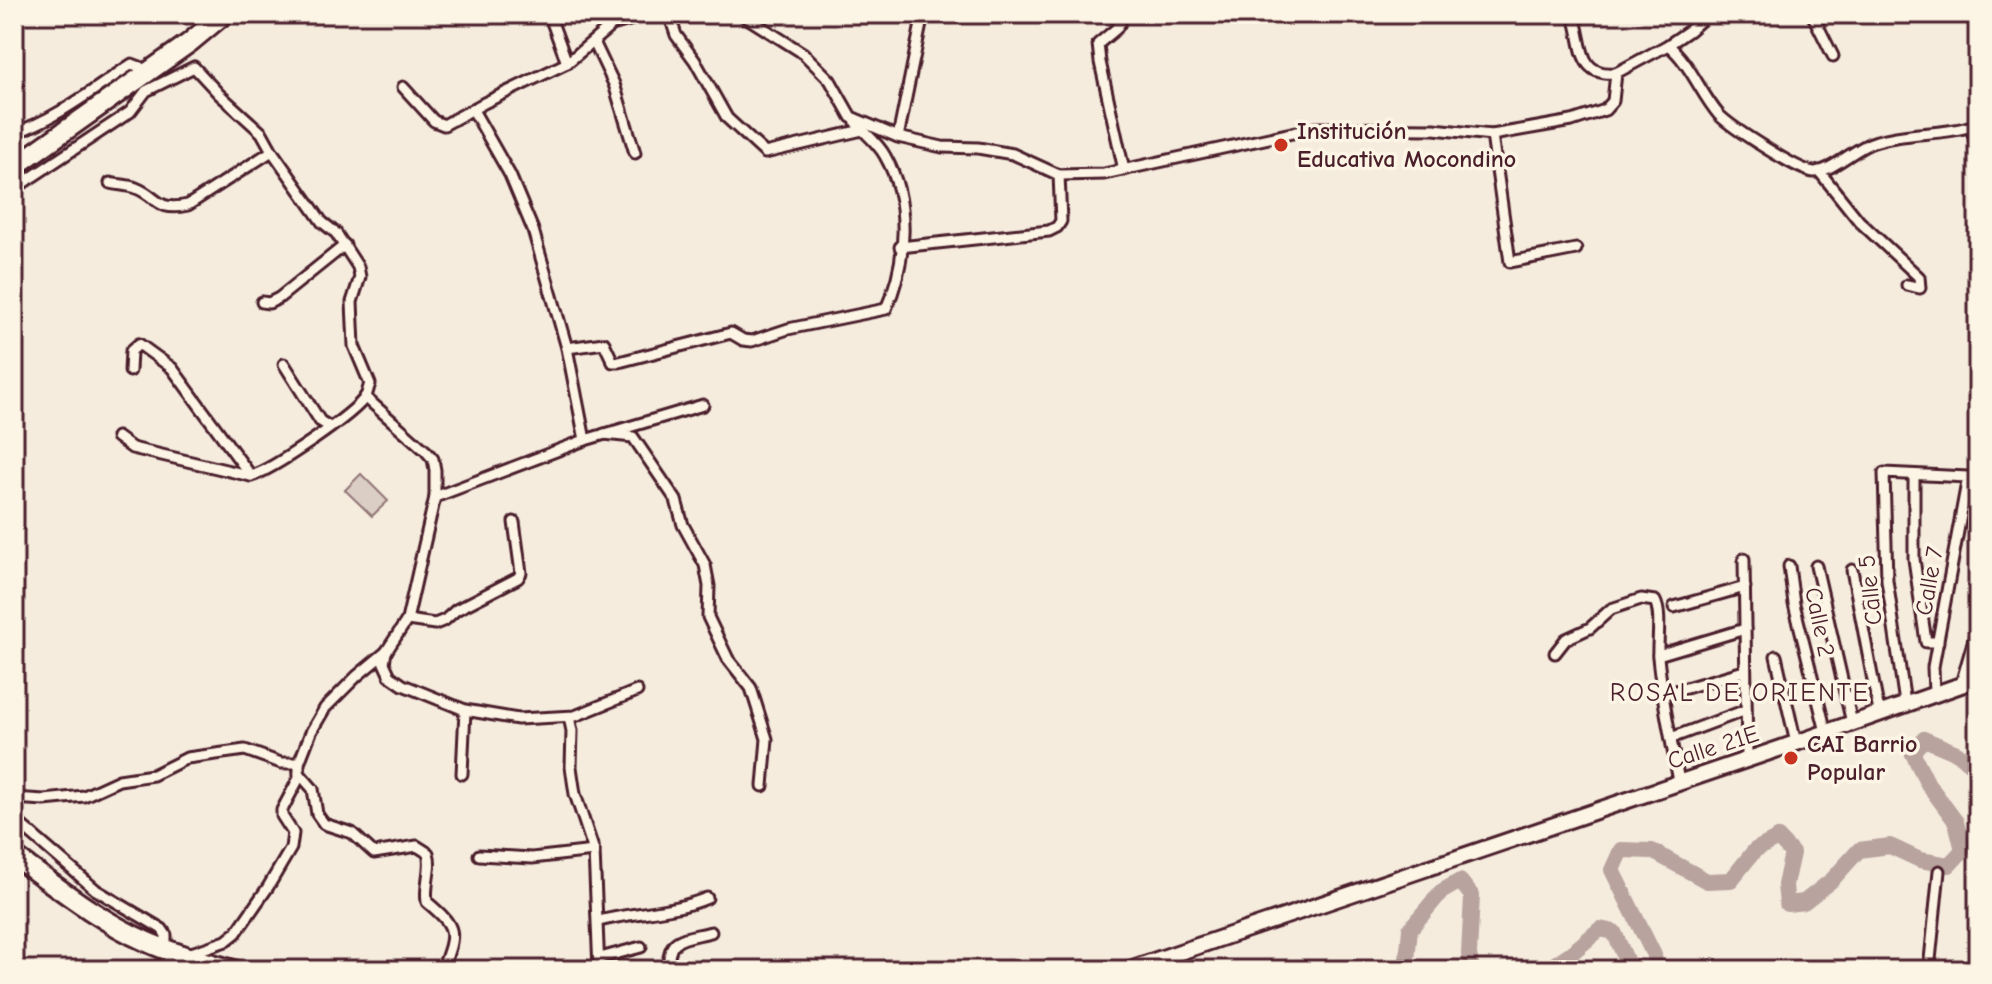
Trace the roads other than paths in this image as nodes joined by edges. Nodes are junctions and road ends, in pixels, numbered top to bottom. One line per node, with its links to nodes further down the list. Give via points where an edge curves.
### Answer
1 (224, 14): 18 (highway)
2 (549, 14): 16 (street)
3 (650, 14): 13 (street, via 612,25)
4 (669, 14): 23 (street, via 676,35 727,118 765,153)
5 (741, 14): 21 (street, via 803,53 830,80)
6 (1117, 14): 31 (street, via 1120,23 1098,44)
7 (1544, 14): 8 (street)
8 (1565, 14)
9 (1573, 14): 17 (street, via 1591,69 1601,75)
10 (1708, 14): 14 (street)
11 (1812, 14): 15 (street)
12 (921, 24): 26 (street)
13 (594, 42): 16 (street); 29 (street, via 614,84)
14 (1668, 45): 17 (street); 32 (street, via 1721,117 1805,169)
15 (1833, 56)
16 (567, 63): 20 (street)
17 (1616, 73): 25 (street, via 1613,101 1605,110)
18 (144, 83): 24 (street, via 140,67 132,64); 28 (street, via 194,67 262,133); 30 (highway); 35 (street, via 130,112)
19 (403, 87): 20 (street, via 444,125)
20 (473, 110): 41 (street, via 522,199)
21 (851, 117): 23 (street); 26 (street)
22 (1974, 125): 27 (street); 32 (street, via 1873,142)
23 (862, 130): 37 (street, via 884,154 901,194)
24 (14, 133)
25 (1492, 135): 31 (street, via 1315,128); 38 (street, via 1510,262)
26 (898, 137): 33 (street, via 1013,154)
27 (1978, 150)
28 (272, 151): 34 (street, via 188,205 155,203 139,189); 36 (street, via 322,222)
29 (635, 153)
30 (14, 167)
31 (1124, 170): 33 (street)
32 (1819, 171): 39 (street, via 1859,221 1919,277 1920,288)
33 (1059, 175): 37 (street, via 1061,221 1049,231)
34 (110, 183)
35 (14, 189)
36 (345, 245): 40 (street, via 279,298); 44 (street, via 360,277 352,302 354,346 370,384)
37 (900, 247): 41 (street, via 890,299 886,309 875,313 752,341 731,333 619,362 613,362 604,343)
38 (1576, 249)
39 (1907, 285)
40 (262, 302)
41 (567, 348): 49 (street)
42 (284, 364): 46 (street, via 320,421)
43 (130, 371): 51 (street, via 131,351 139,344 172,368)
44 (365, 397): 46 (street); 52 (street, via 433,459)
45 (703, 405): 47 (street)
46 (330, 427): 51 (street)
47 (604, 434): 49 (street); 87 (street, via 633,437 676,500 705,565 708,617 728,659 751,688 767,739)
48 (117, 437): 51 (street, via 132,448)
49 (585, 440): 52 (street)
50 (1914, 475): 63 (street, via 1920,608 1926,642); 63 (street, Calle 7, via 1968,477); 74 (street, Calle 5, via 1884,473 1887,580)
51 (251, 476)
52 (435, 497): 60 (street)
53 (514, 522): 60 (street, via 518,578 435,624)
54 (1744, 559): 58 (street)
55 (1789, 566): 80 (street, Calle 2)
56 (1816, 566): 79 (street)
57 (1852, 570): 77 (street)
58 (1745, 587): 59 (street); 62 (street)
59 (1674, 607)
60 (407, 620): 64 (street)
61 (1978, 625): 70 (street)
62 (1745, 629): 66 (street); 68 (street)
63 (1938, 642): 72 (street, Calle 7)
64 (386, 652): 75 (street, via 390,676); 84 (street, via 325,708)
65 (1555, 653): 66 (street, via 1566,639 1590,628 1611,609 1647,598 1659,611)
66 (1658, 655): 73 (street)
67 (1776, 656): 82 (street)
68 (1744, 671): 73 (street); 76 (street)
69 (1978, 679): 70 (main road, Calle 21E)
70 (1961, 684): 72 (main road, Calle 21E)
71 (637, 691): 78 (street)
72 (1934, 693): 74 (main road, Calle 21E)
73 (1662, 695): 81 (street)
74 (1905, 703): 77 (main road, Calle 21E)
75 (465, 710): 78 (street, via 518,719); 85 (street)
76 (1746, 710): 81 (street); 83 (street)
77 (1879, 712): 79 (main road, Calle 21E)
78 (569, 717): 90 (street, via 575,794)
79 (1852, 723): 80 (main road, Calle 21E)
80 (1826, 732): 82 (main road, Calle 21E)
81 (1671, 738): 86 (street)
82 (1796, 743): 83 (main road, Calle 21E)
83 (1747, 758): 86 (main road, Calle 21E)
84 (299, 768): 88 (street, via 245,750 187,758 153,775 119,780 84,796); 98 (street, via 282,810 293,833 291,848 268,887 226,941); 102 (street, via 313,789 324,824 352,833 374,853 417,846 428,853 427,902 448,919 453,931)
85 (462, 774)
86 (1679, 781): 105 (main road, Calle 21E)
87 (763, 786)
88 (14, 798)
89 (14, 819): 98 (street, via 96,890 162,929)
90 (594, 851): 91 (street, via 532,858); 95 (street)
91 (479, 855)
92 (14, 856): 98 (highway, via 101,917)
93 (1939, 871): 106 (street)
94 (707, 898): 95 (street)
95 (599, 921): 99 (street)
96 (711, 932): 104 (street, via 670,945)
97 (641, 947): 99 (street)
98 (174, 958): 100 (street); 101 (highway)
99 (600, 958): 103 (street)
100 (149, 970)
101 (234, 970)
102 (442, 970)
103 (599, 970)
104 (669, 970)
105 (1127, 970)
106 (1929, 970)

